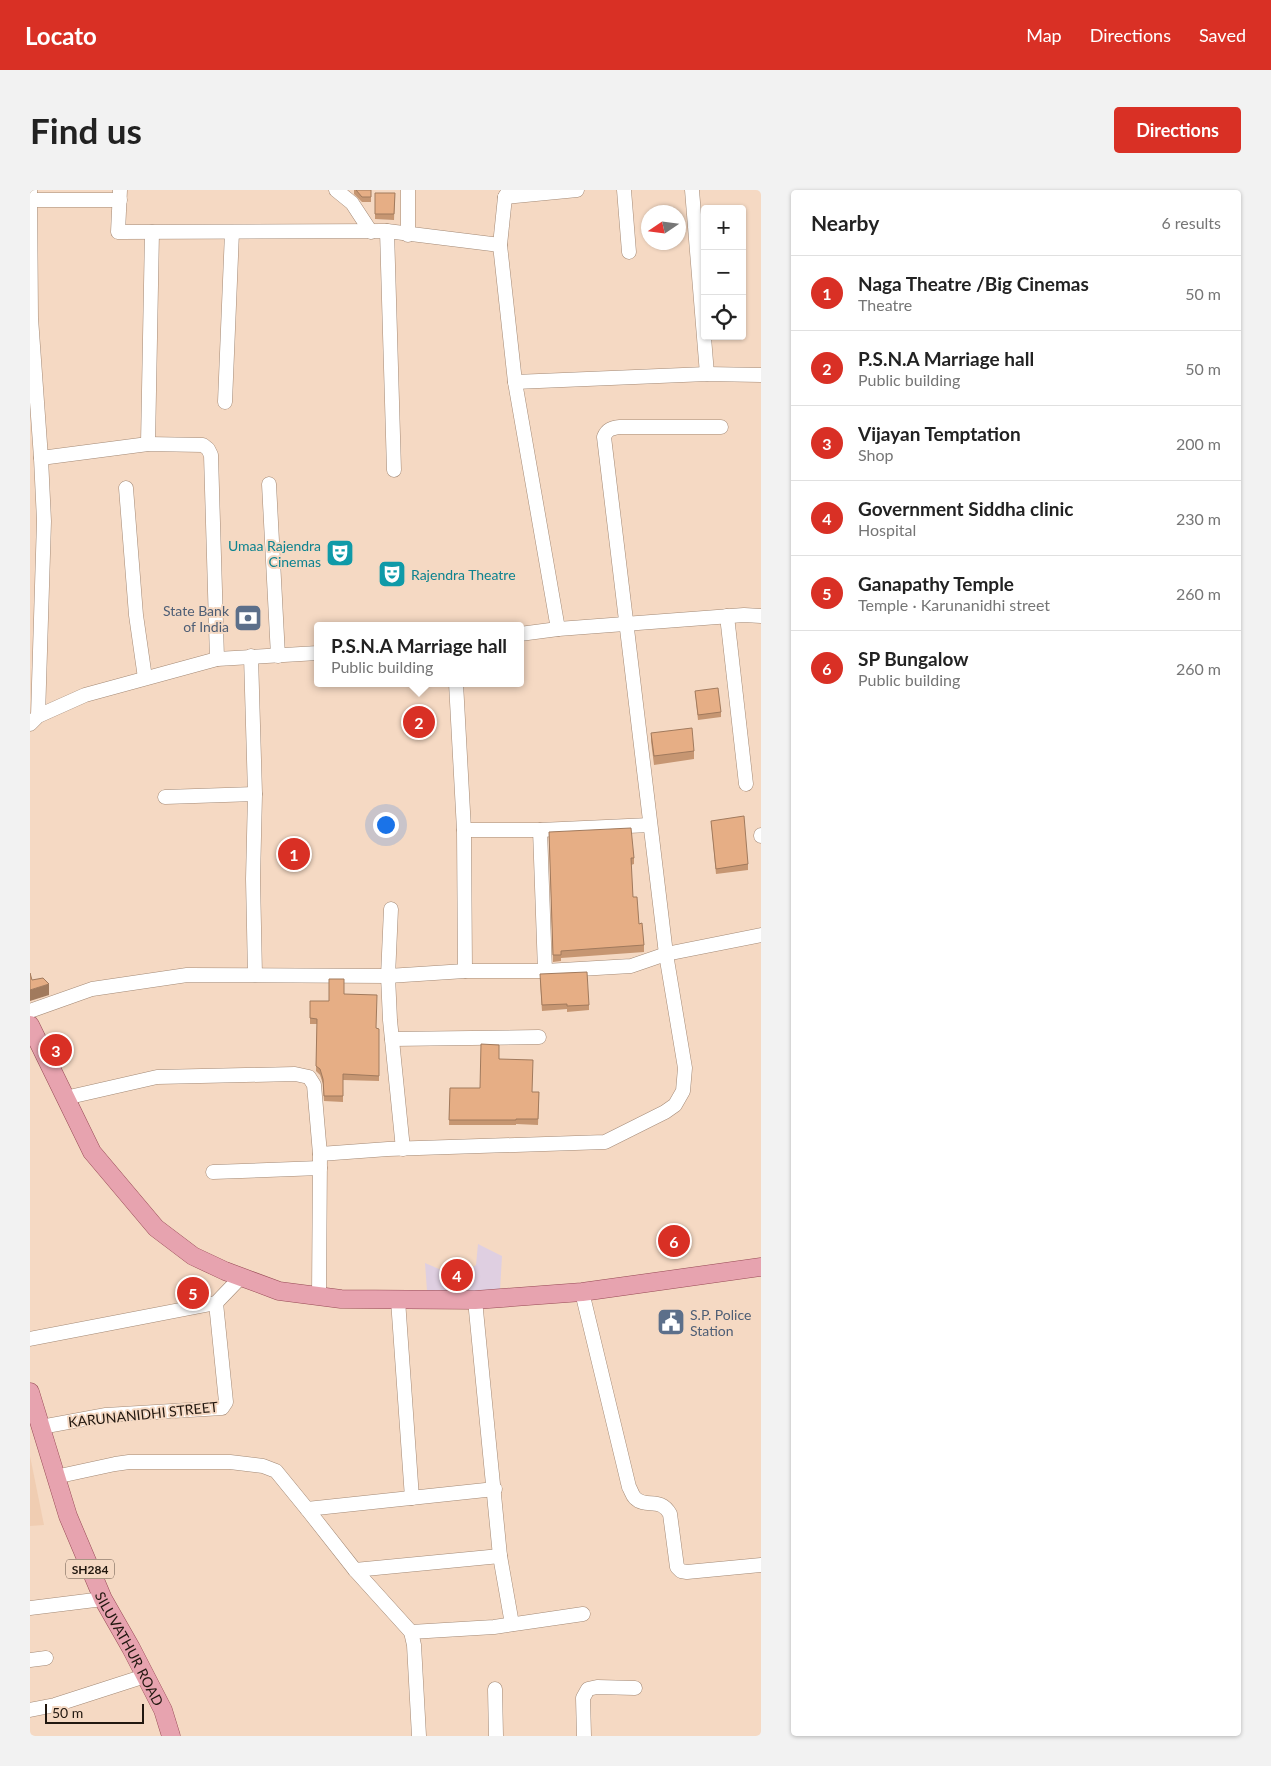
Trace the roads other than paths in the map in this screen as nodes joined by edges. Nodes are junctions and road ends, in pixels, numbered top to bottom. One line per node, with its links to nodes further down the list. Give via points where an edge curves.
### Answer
1 (30, 190): 10 (street)
2 (336, 190): 9 (street)
3 (408, 190): 15 (street)
4 (577, 190): 7 (street)
5 (624, 190): 17 (street)
6 (692, 190): 18 (street)
7 (507, 194): 16 (street)
8 (120, 195): 10 (street); 12 (street, via 118,232)
9 (352, 197): 14 (street)
10 (30, 200): 24 (street, via 30,318)
11 (387, 231): 14 (street); 15 (street); 25 (street)
12 (152, 232): 13 (street); 23 (street)
13 (232, 232): 14 (street); 21 (street)
14 (370, 232)
15 (408, 235): 16 (street)
16 (500, 245): 20 (street)
17 (629, 252)
18 (707, 374): 19 (street); 20 (street)
19 (761, 375)
20 (515, 382): 31 (street)
21 (226, 402)
22 (721, 427): 30 (street, via 620,427 606,432 604,437)
23 (148, 444): 24 (street); 36 (street, via 203,445 212,455)
24 (42, 458): 39 (street, via 44,520)
25 (394, 470)
26 (269, 484): 35 (street)
27 (126, 488): 37 (street, via 136,615)
28 (727, 616): 29 (street); 30 (street); 40 (street)
29 (761, 616)
30 (626, 624): 31 (street); 43 (street)
31 (558, 629): 32 (street)
32 (524, 633)
33 (314, 653): 35 (street)
34 (251, 656): 35 (street); 36 (street); 41 (street)
35 (278, 656)
36 (217, 659): 37 (street)
37 (145, 678): 39 (street, via 85,695)
38 (456, 687): 44 (street)
39 (34, 720)
40 (746, 784)
41 (255, 794): 42 (street); 51 (street)
42 (165, 797)
43 (650, 825): 45 (street); 48 (street)
44 (464, 830): 45 (street); 49 (street)
45 (540, 830): 50 (street)
46 (391, 909): 52 (street)
47 (761, 935): 48 (street)
48 (666, 954): 50 (street, via 631,966); 58 (street, via 685,1068 683,1091 675,1106 605,1142)
49 (465, 971): 50 (street); 52 (street)
50 (545, 971)
51 (255, 975): 52 (street); 53 (street, via 187,975 92,989)
52 (388, 976): 56 (street)
53 (30, 1012)
54 (30, 1025): 57 (main road)
55 (538, 1037): 56 (street)
56 (392, 1039): 58 (street)
57 (65, 1098): 59 (street, via 157,1077 309,1076 314,1085); 63 (main road, via 92,1152 156,1228 193,1256)
58 (403, 1149): 59 (street)
59 (320, 1154): 60 (street)
60 (320, 1168): 61 (street); 65 (street)
61 (213, 1172)
62 (761, 1268): 64 (main road)
63 (241, 1277): 65 (main road, via 279,1292); 68 (street)
64 (582, 1292): 67 (main road); 77 (street, via 629,1487 641,1502 660,1504 670,1514 677,1566 681,1572 687,1572)
65 (319, 1297): 66 (main road)
66 (398, 1300): 67 (main road); 74 (street)
67 (475, 1300): 73 (street)
68 (216, 1303): 69 (street); 71 (street, KARUNANIDHI STREET, via 226,1402 222,1408 106,1415)
69 (30, 1339)
70 (31, 1396): 71 (main road, SILUVATHUR ROAD / SH284)
71 (41, 1427): 72 (main road, SILUVATHUR ROAD / SH284)
72 (55, 1477): 75 (street, via 129,1462 230,1462 263,1466 276,1471); 79 (main road, SILUVATHUR ROAD / SH284)
73 (495, 1489): 74 (street); 76 (street)
74 (412, 1498): 75 (street)
75 (307, 1509): 78 (street)
76 (500, 1556): 78 (street); 82 (street)
77 (761, 1565)
78 (355, 1570): 83 (street)
79 (103, 1599): 80 (street); 86 (main road, SILUVATHUR ROAD / SH284)
80 (30, 1608)
81 (583, 1614): 82 (street)
82 (512, 1624): 83 (street)
83 (411, 1632): 91 (street)
84 (46, 1658): 85 (street)
85 (30, 1660)
86 (145, 1676): 89 (street); 90 (main road, SILUVATHUR ROAD / SH284, via 163,1710)
87 (635, 1688): 93 (street, via 588,1689 583,1698)
88 (495, 1689): 92 (street)
89 (30, 1710)
90 (171, 1736)
91 (419, 1736)
92 (496, 1736)
93 (584, 1736)

